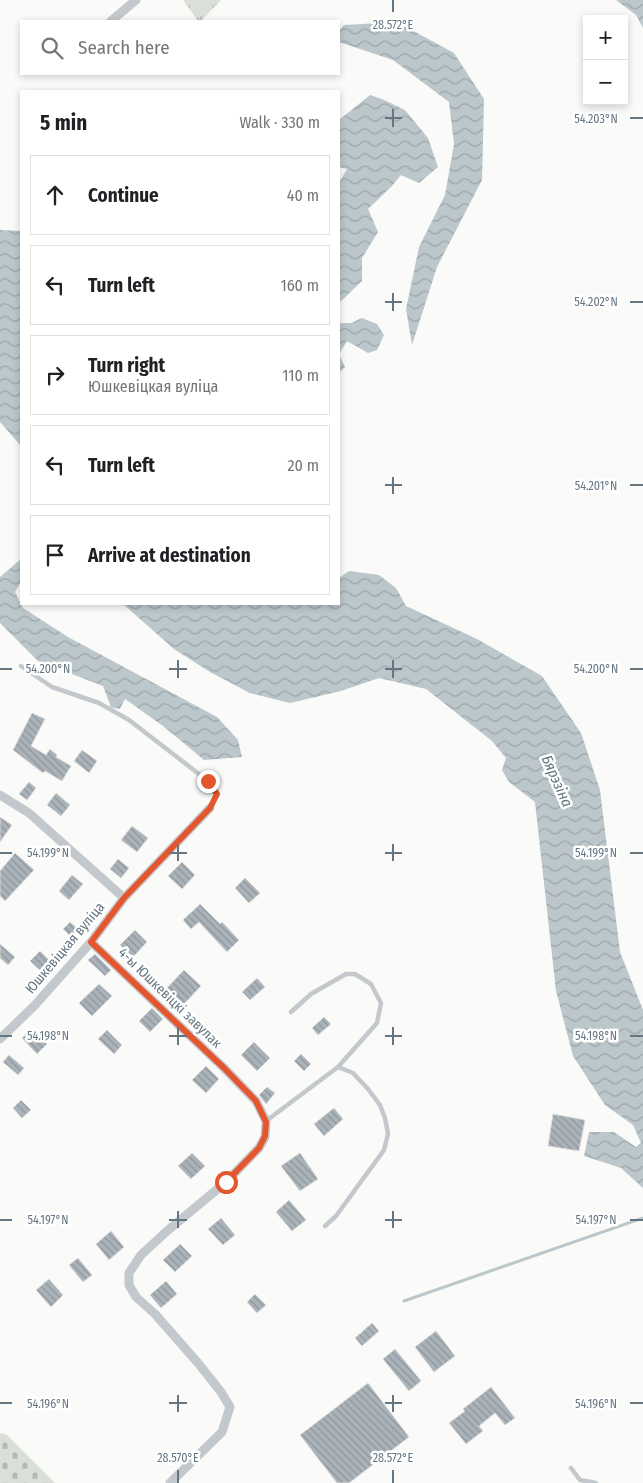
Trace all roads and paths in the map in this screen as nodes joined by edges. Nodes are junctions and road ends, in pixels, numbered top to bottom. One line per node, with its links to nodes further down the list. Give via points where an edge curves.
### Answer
1 (136, 0): 2 (street)
2 (112, 20)
3 (21, 666): 5 (lane, via 52,687 98,703 130,720 208,781 217,794)
4 (0, 795): 6 (street, via 29,813)
5 (210, 808): 6 (street, Юшкевіцкая вуліца)
6 (124, 898): 7 (street, Юшкевіцкая вуліца)
7 (91, 942): 9 (street, Юшкевіцкая вуліца); 11 (street, 4-ы Юшкевіцкі завулак, via 230,1074 256,1101)
8 (291, 1012): 10 (lane, via 311,994 346,974 355,974 370,984 381,1003 377,1023)
9 (0, 1039)
10 (338, 1067): 11 (lane); 12 (lane, via 353,1073 380,1105 388,1134 384,1150 336,1216)
11 (266, 1122): 14 (street, via 265,1136 259,1148 226,1182 141,1255 129,1273 129,1285 136,1297 198,1362 230,1407 222,1432)
12 (325, 1226)
13 (570, 1468): 15 (lane, via 580,1480)
14 (170, 1483)
15 (596, 1483)

